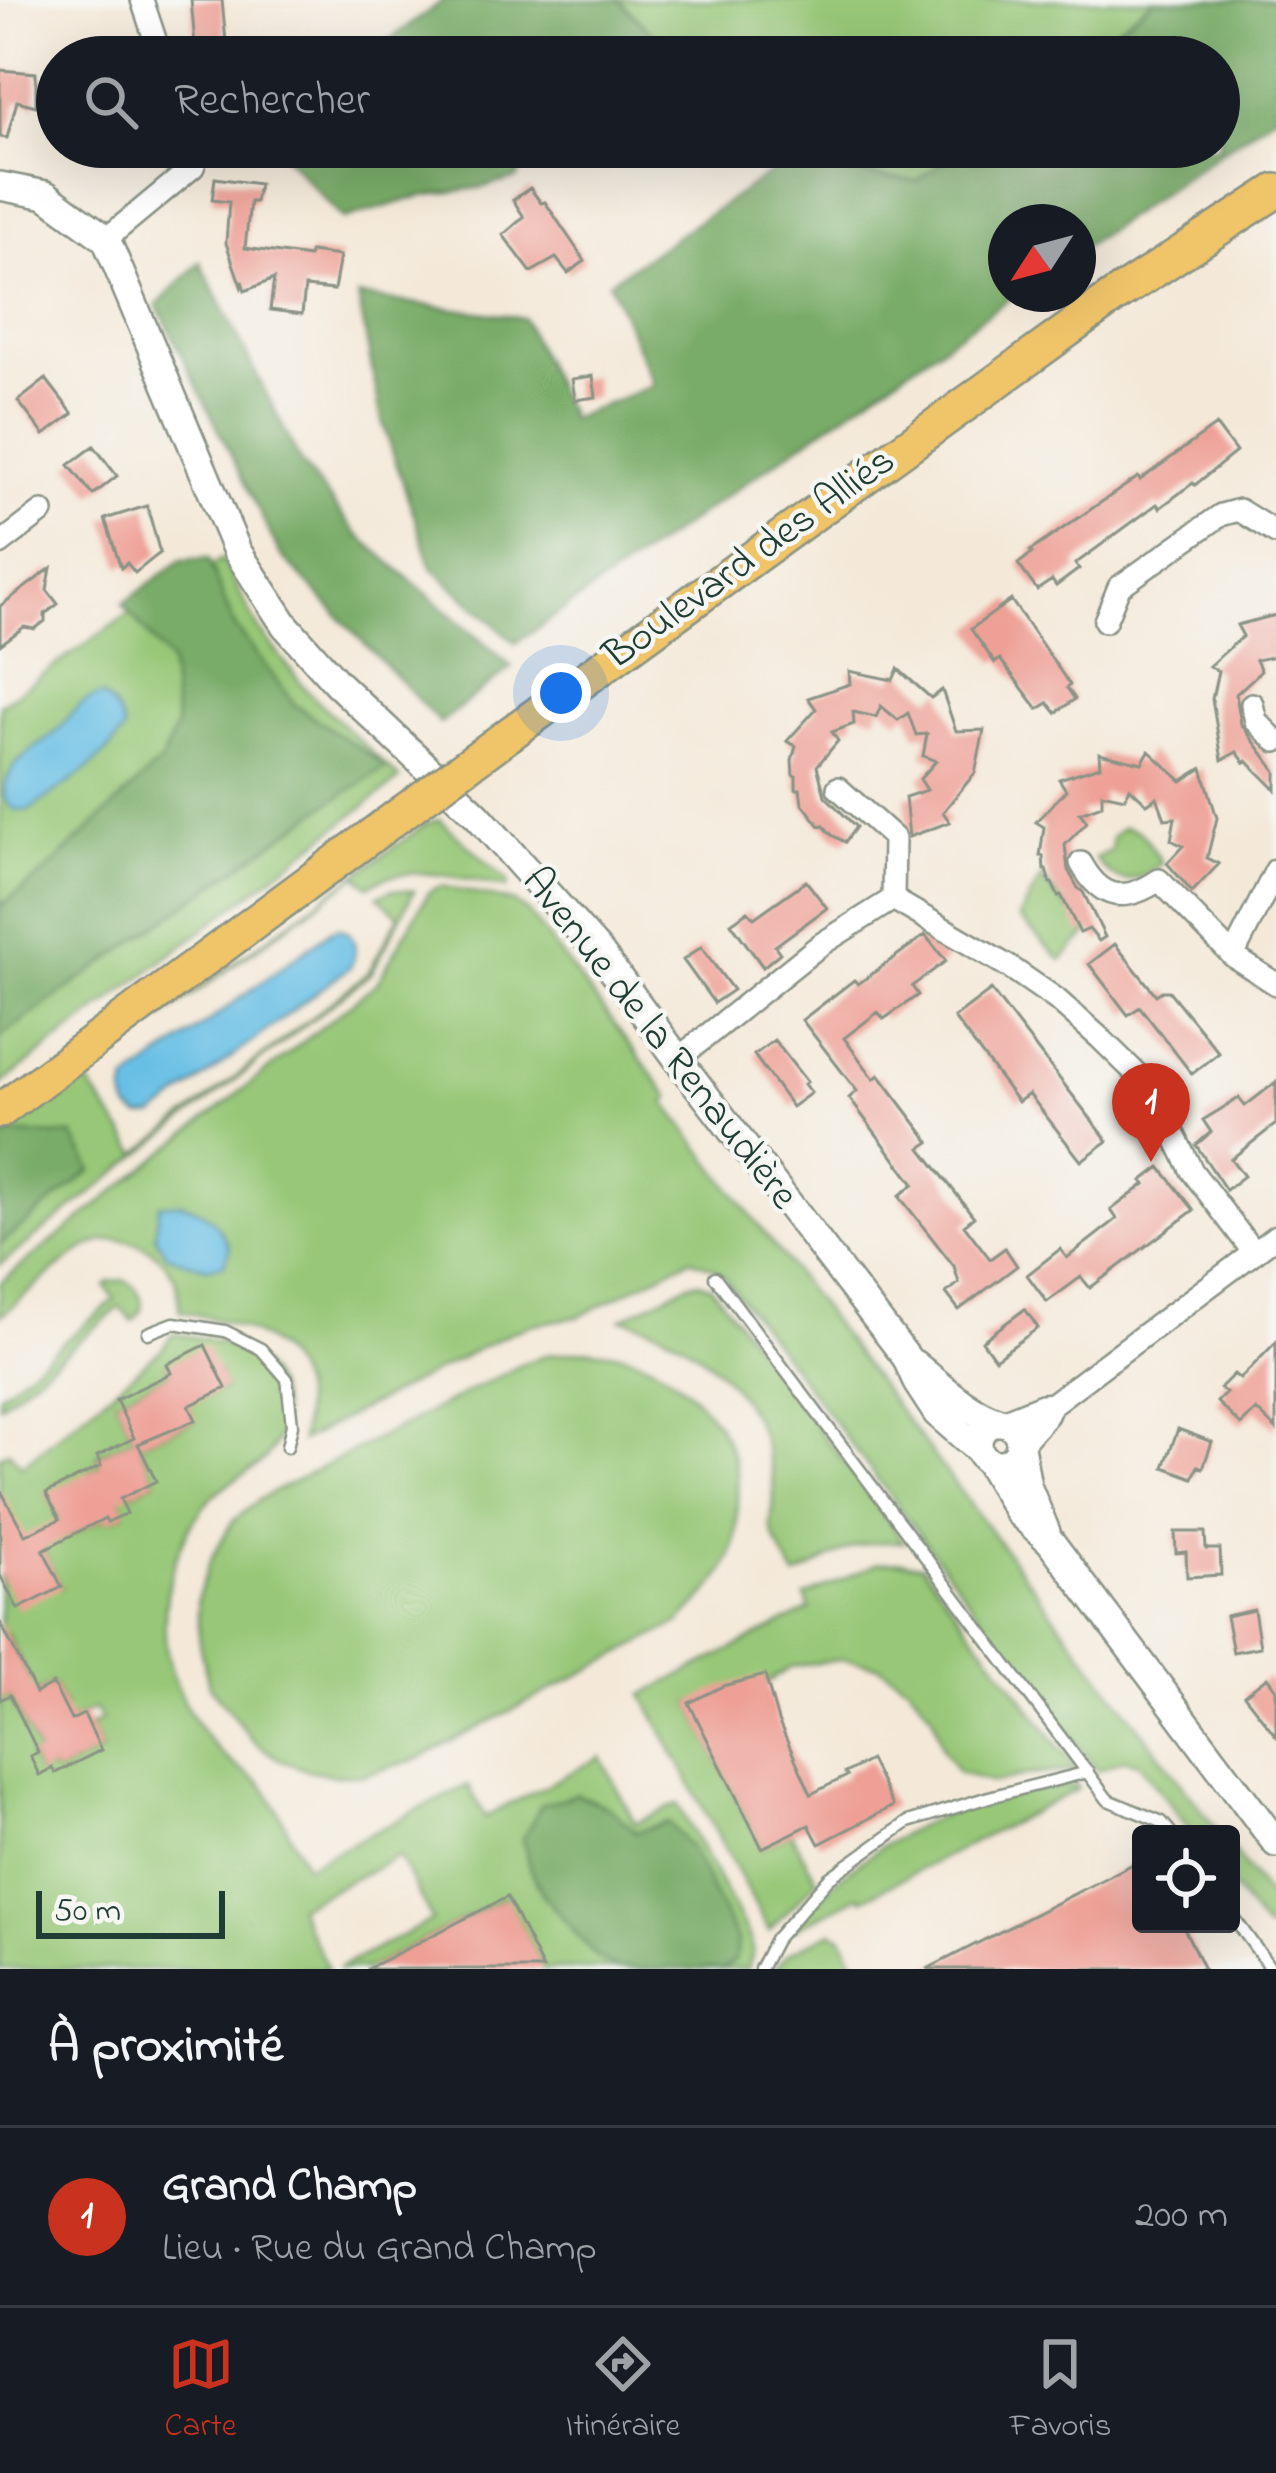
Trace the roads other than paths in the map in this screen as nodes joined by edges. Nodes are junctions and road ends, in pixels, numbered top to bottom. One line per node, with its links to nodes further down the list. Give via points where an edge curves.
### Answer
1 (142, 0): 2 (street)
2 (153, 36)
3 (180, 168): 6 (street)
4 (0, 186): 6 (street, via 46,195)
5 (1276, 191): 20 (main road, Boulevard des Alliés, bridge, via 810,514)
6 (106, 239): 19 (street, Avenue de la Renaudière, via 237,551 286,625 534,876)
7 (42, 512): 9 (street)
8 (1276, 533): 10 (street, via 1239,510 1221,515 1119,587)
9 (0, 544)
10 (1105, 621)
11 (1252, 704): 12 (street)
12 (1276, 741)
13 (838, 788): 16 (street, via 894,838)
14 (1081, 862): 17 (street, via 1113,894 1138,894 1159,880)
15 (1276, 870): 17 (street)
16 (892, 899): 19 (street, via 820,945); 22 (street, via 1056,998 1100,1038 1150,1087 1192,1171)
17 (1233, 956): 18 (street)
18 (1276, 984)
19 (679, 1058): 25 (street, Avenue de la Renaudière)
20 (0, 1111)
21 (1276, 1236): 22 (street)
22 (1254, 1253): 26 (street)
23 (715, 1277): 32 (lane)
24 (148, 1334): 29 (lane, via 174,1323 225,1331 262,1348 287,1378)
25 (906, 1358): 27 (street, Avenue de la Renaudière); 30 (street, Avenue de la Renaudière, via 926,1399)
26 (1052, 1405): 27 (street); 28 (street)
27 (1000, 1421): 28 (street, Avenue de la Renaudière, via 1017,1432); 30 (street, via 981,1430)
28 (1020, 1446): 30 (street, via 1001,1464); 31 (street, Avenue de la Renaudière)
29 (287, 1447)
30 (983, 1456): 31 (street, Avenue de la Renaudière, via 1019,1513)
31 (1050, 1541): 34 (street, Avenue de la Renaudière)
32 (1088, 1772): 33 (lane, via 1108,1800); 36 (lane, via 908,1822 829,1878)
33 (1164, 1825)
34 (1276, 1843)
35 (1240, 1926): 37 (lane)
36 (760, 1969)
37 (1271, 1969)

